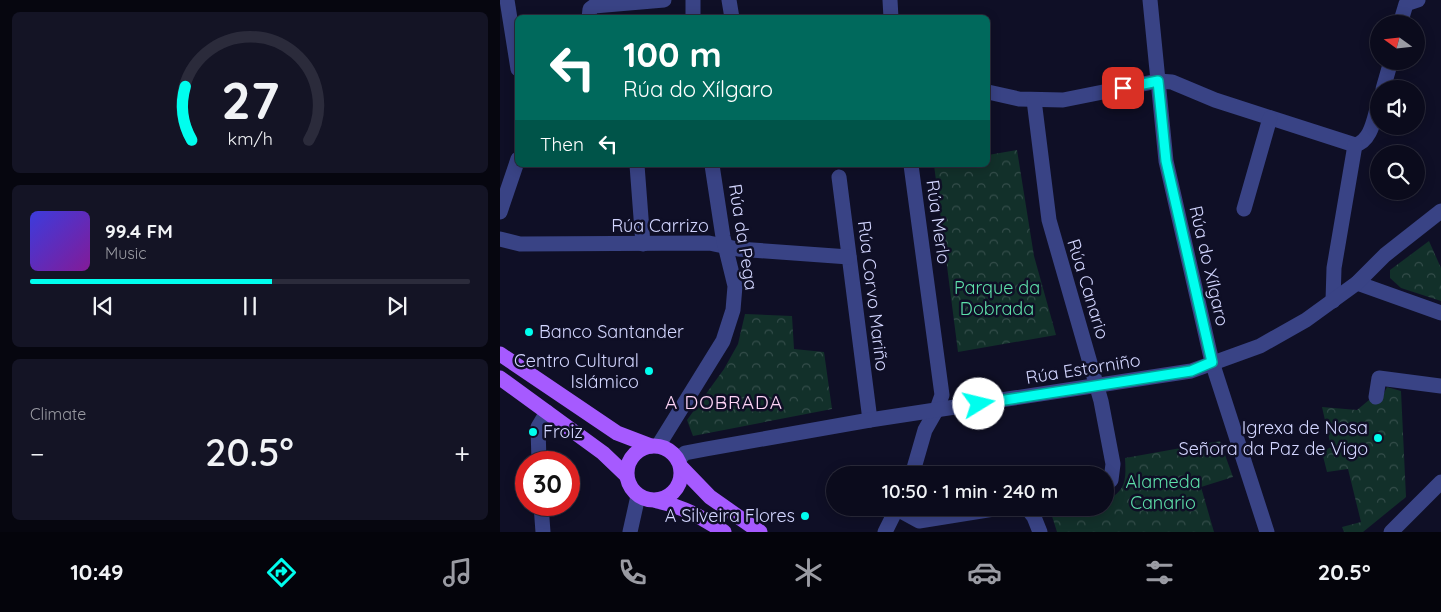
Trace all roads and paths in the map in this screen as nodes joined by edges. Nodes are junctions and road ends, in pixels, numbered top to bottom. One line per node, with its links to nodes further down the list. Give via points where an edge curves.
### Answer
1 (507, 0): 11 (street)
2 (664, 0): 7 (street, via 594,6)
3 (693, 0): 8 (street)
4 (729, 0): 9 (street)
5 (1150, 0): 12 (street, Rúa do Xílgaro)
6 (1418, 0): 10 (street, via 1406,4)
7 (589, 15)
8 (693, 15)
9 (732, 15)
10 (1403, 15)
11 (515, 40)
12 (1158, 81): 14 (street, via 1063,100); 15 (street, via 1172,82); 34 (street, Rúa do Xílgaro, via 1166,161)
13 (990, 93): 14 (street, via 1019,100)
14 (1034, 100): 36 (street, Rúa Canario, via 1049,220)
15 (1270, 118): 17 (street); 23 (street)
16 (1370, 131): 17 (street, via 1362,143)
17 (1355, 145): 31 (street, via 1334,268)
18 (516, 167): 25 (street)
19 (637, 167): 27 (street)
20 (712, 167): 28 (street, Rúa da Pega)
21 (911, 167): 39 (street, Rúa Merlo, via 942,395)
22 (839, 177): 29 (street, Rúa Corvo Mariño)
23 (1244, 210)
24 (1441, 211): 30 (street, Rúa Estorniño, via 1385,255)
25 (500, 212)
26 (500, 239): 27 (street, Rúa Carrizo, via 520,244)
27 (643, 244): 28 (street, Rúa Carrizo, via 709,243)
28 (725, 246): 29 (street, Rúa Carrizo); 44 (street, Rúa da Pega, via 734,286 730,326)
29 (849, 257): 42 (street, Rúa Corvo Mariño)
30 (1357, 284): 31 (street, Rúa Estorniño); 32 (street)
31 (1334, 300): 34 (street, Rúa Estorniño, via 1260,346)
32 (1441, 313)
33 (500, 354): 44 (main road, via 617,433)
34 (1212, 362): 36 (street, Rúa Estorniño, via 1191,371); 64 (street, Rúa do Xílgaro)
35 (500, 378): 40 (main road)
36 (1098, 385): 39 (street, Rúa Estorniño); 48 (street, Rúa Canario)
37 (1441, 386): 38 (street, via 1379,378)
38 (1376, 397)
39 (937, 410): 41 (street, Rúa Estorniño); 43 (street, Rúa Merlo)
40 (547, 412): 45 (street, via 538,427); 49 (main road, via 603,453)
41 (911, 414): 42 (street, Rúa Estorniño); 43 (street)
42 (870, 420): 46 (street, Rúa Estorniño, via 706,448 686,453)
43 (925, 430): 47 (street, Rúa Merlo)
44 (655, 446): 46 (main road, via 673,453); 49 (main road, via 641,448 632,455)
45 (539, 451)
46 (679, 464): 52 (main road, via 681,479 676,489); 61 (main road, via 710,496)
47 (915, 466)
48 (1113, 466)
49 (626, 476): 51 (main road)
50 (1441, 482): 65 (street)
51 (638, 496): 52 (main road); 59 (street)
52 (657, 501): 60 (main road, via 690,510)
53 (542, 516): 58 (street)
54 (893, 516): 62 (street)
55 (911, 516): 56 (street, via 919,521)
56 (950, 516)
57 (1033, 516): 63 (street)
58 (543, 532)
59 (630, 532)
60 (724, 532)
61 (760, 532)
62 (884, 532)
63 (1040, 532)
64 (1267, 532)
65 (1391, 532)

